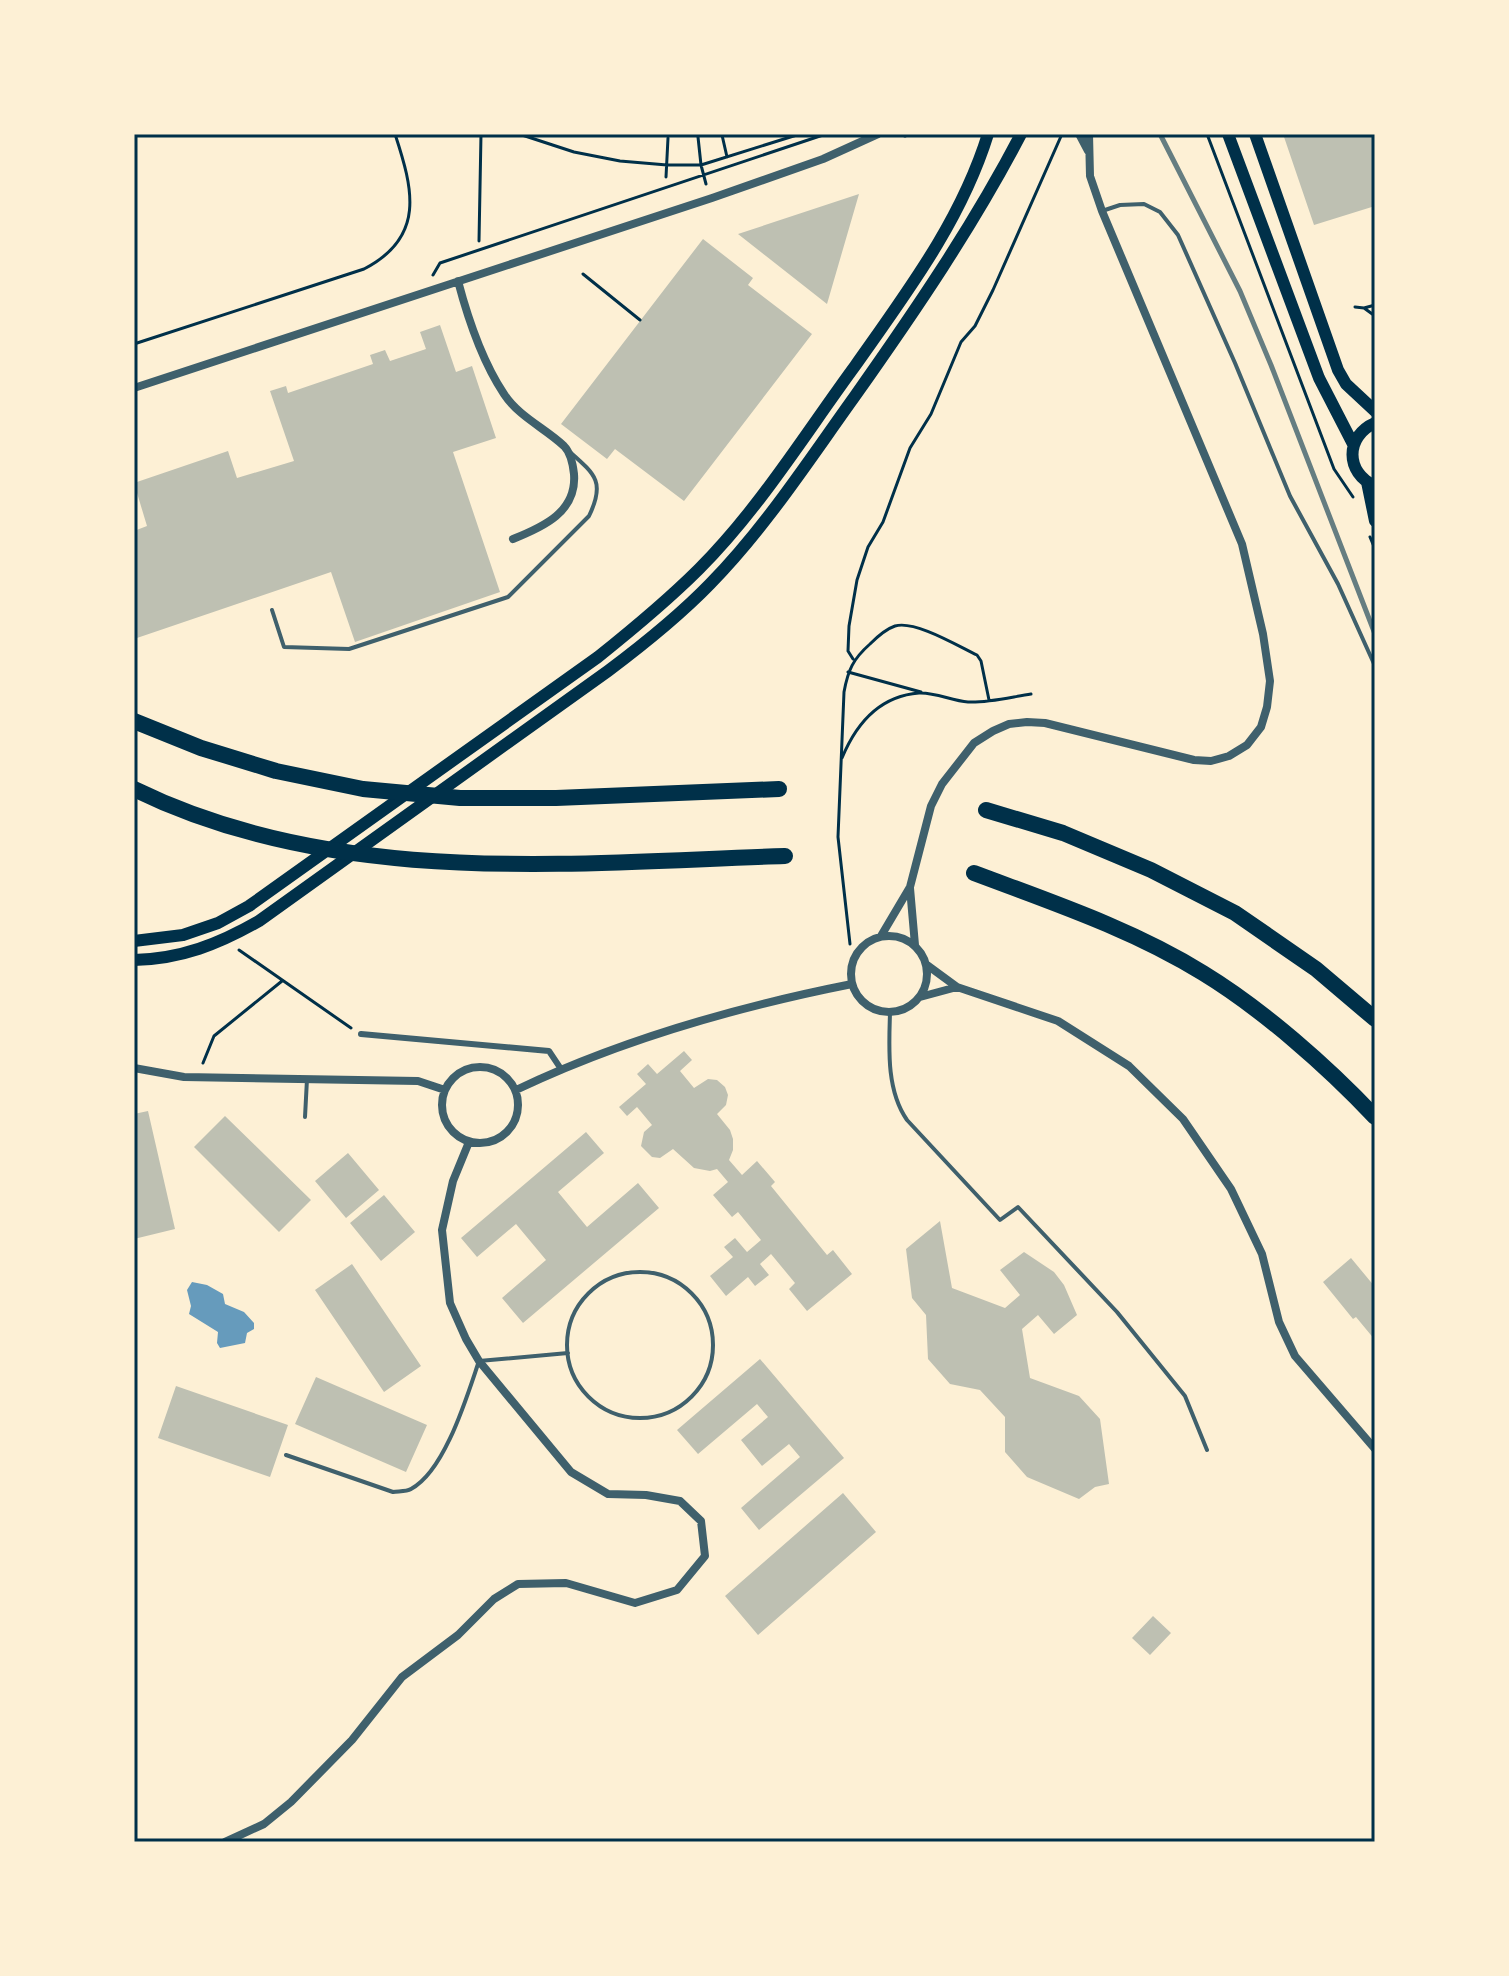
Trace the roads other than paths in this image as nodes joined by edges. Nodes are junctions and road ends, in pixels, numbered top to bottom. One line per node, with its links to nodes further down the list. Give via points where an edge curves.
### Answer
1 (878, 134): 10 (street, via 823,159)
2 (988, 134): 29 (main road, via 971,183 926,264 783,465 700,569 598,657 249,906 210,927)
3 (1021, 134): 31 (main road, via 924,299 797,476 712,582 652,637 259,921 190,953)
4 (1079, 134): 8 (street)
5 (1089, 134): 8 (street)
6 (1228, 134): 14 (main road, via 1319,378)
7 (1255, 134): 12 (main road, via 1338,370)
8 (1088, 152): 9 (street)
9 (1102, 211): 20 (lane, via 1144,204 1160,212 1178,235 1290,496); 27 (street, via 1242,544 1263,634 1270,681 1267,707 1261,727 1247,745 1211,761 1045,723 1009,724 993,731 974,743 942,784)
10 (458, 281): 11 (street); 15 (street, via 466,313 505,397)
11 (134, 388)
12 (1375, 411)
13 (1375, 423): 14 (main road)
14 (1353, 444): 16 (main road, via 1353,465)
15 (567, 448): 18 (street, via 575,483 563,512); 19 (lane, via 594,473 596,501 589,516 508,597 349,649 284,647)
16 (1371, 484): 17 (main road)
17 (1370, 523)
18 (513, 539)
19 (272, 610)
20 (1375, 666)
21 (134, 721): 23 (highway, via 276,771 363,789 501,798)
22 (134, 789): 25 (highway, via 225,825 314,847 437,863)
23 (779, 789)
24 (986, 810): 37 (highway, via 1063,833 1235,913 1316,969)
25 (785, 856)
26 (974, 873): 45 (highway, via 1145,941 1203,973 1265,1017)
27 (910, 887): 28 (street); 30 (street)
28 (881, 936): 30 (street, via 905,938); 33 (street, via 857,953)
29 (134, 941)
30 (915, 945): 32 (street)
31 (134, 960)
32 (927, 965): 34 (street); 35 (street)
33 (852, 984): 36 (street, via 866,1005); 40 (street, via 740,1008)
34 (957, 987): 35 (street); 49 (street, via 1058,1021 1129,1066 1183,1119 1231,1189 1256,1241 1279,1322 1295,1356)
35 (920, 997): 36 (street)
36 (890, 1013): 50 (lane, via 888,1054 899,1109 1000,1220 1018,1207 1117,1312 1185,1396)
37 (1375, 1019)
38 (361, 1034): 40 (street, via 549,1051)
39 (134, 1068): 41 (street, via 197,1078)
40 (561, 1069): 43 (street)
41 (307, 1079): 42 (street, via 418,1081); 44 (lane)
42 (445, 1090): 43 (street, via 459,1073 481,1066 502,1073); 46 (street, via 446,1121)
43 (516, 1090): 46 (street, via 519,1103 513,1126 493,1141)
44 (305, 1117)
45 (1375, 1117)
46 (469, 1142): 48 (street, via 442,1230 450,1303)
47 (568, 1353): 47 (lane, via 580,1386 591,1399 621,1415 655,1416 698,1389 707,1374 713,1340 702,1306 677,1281 660,1274 625,1273 608,1279 581,1302 572,1318); 48 (lane)
48 (479, 1361): 51 (lane, via 450,1439 427,1475 410,1490 393,1492); 52 (street, via 571,1472 608,1494 680,1501 701,1521 705,1556 677,1590 635,1603 566,1583 518,1584 402,1677 352,1740 291,1802 264,1824)
49 (1375, 1449)
50 (1207, 1450)
51 (286, 1455)
52 (225, 1842)

